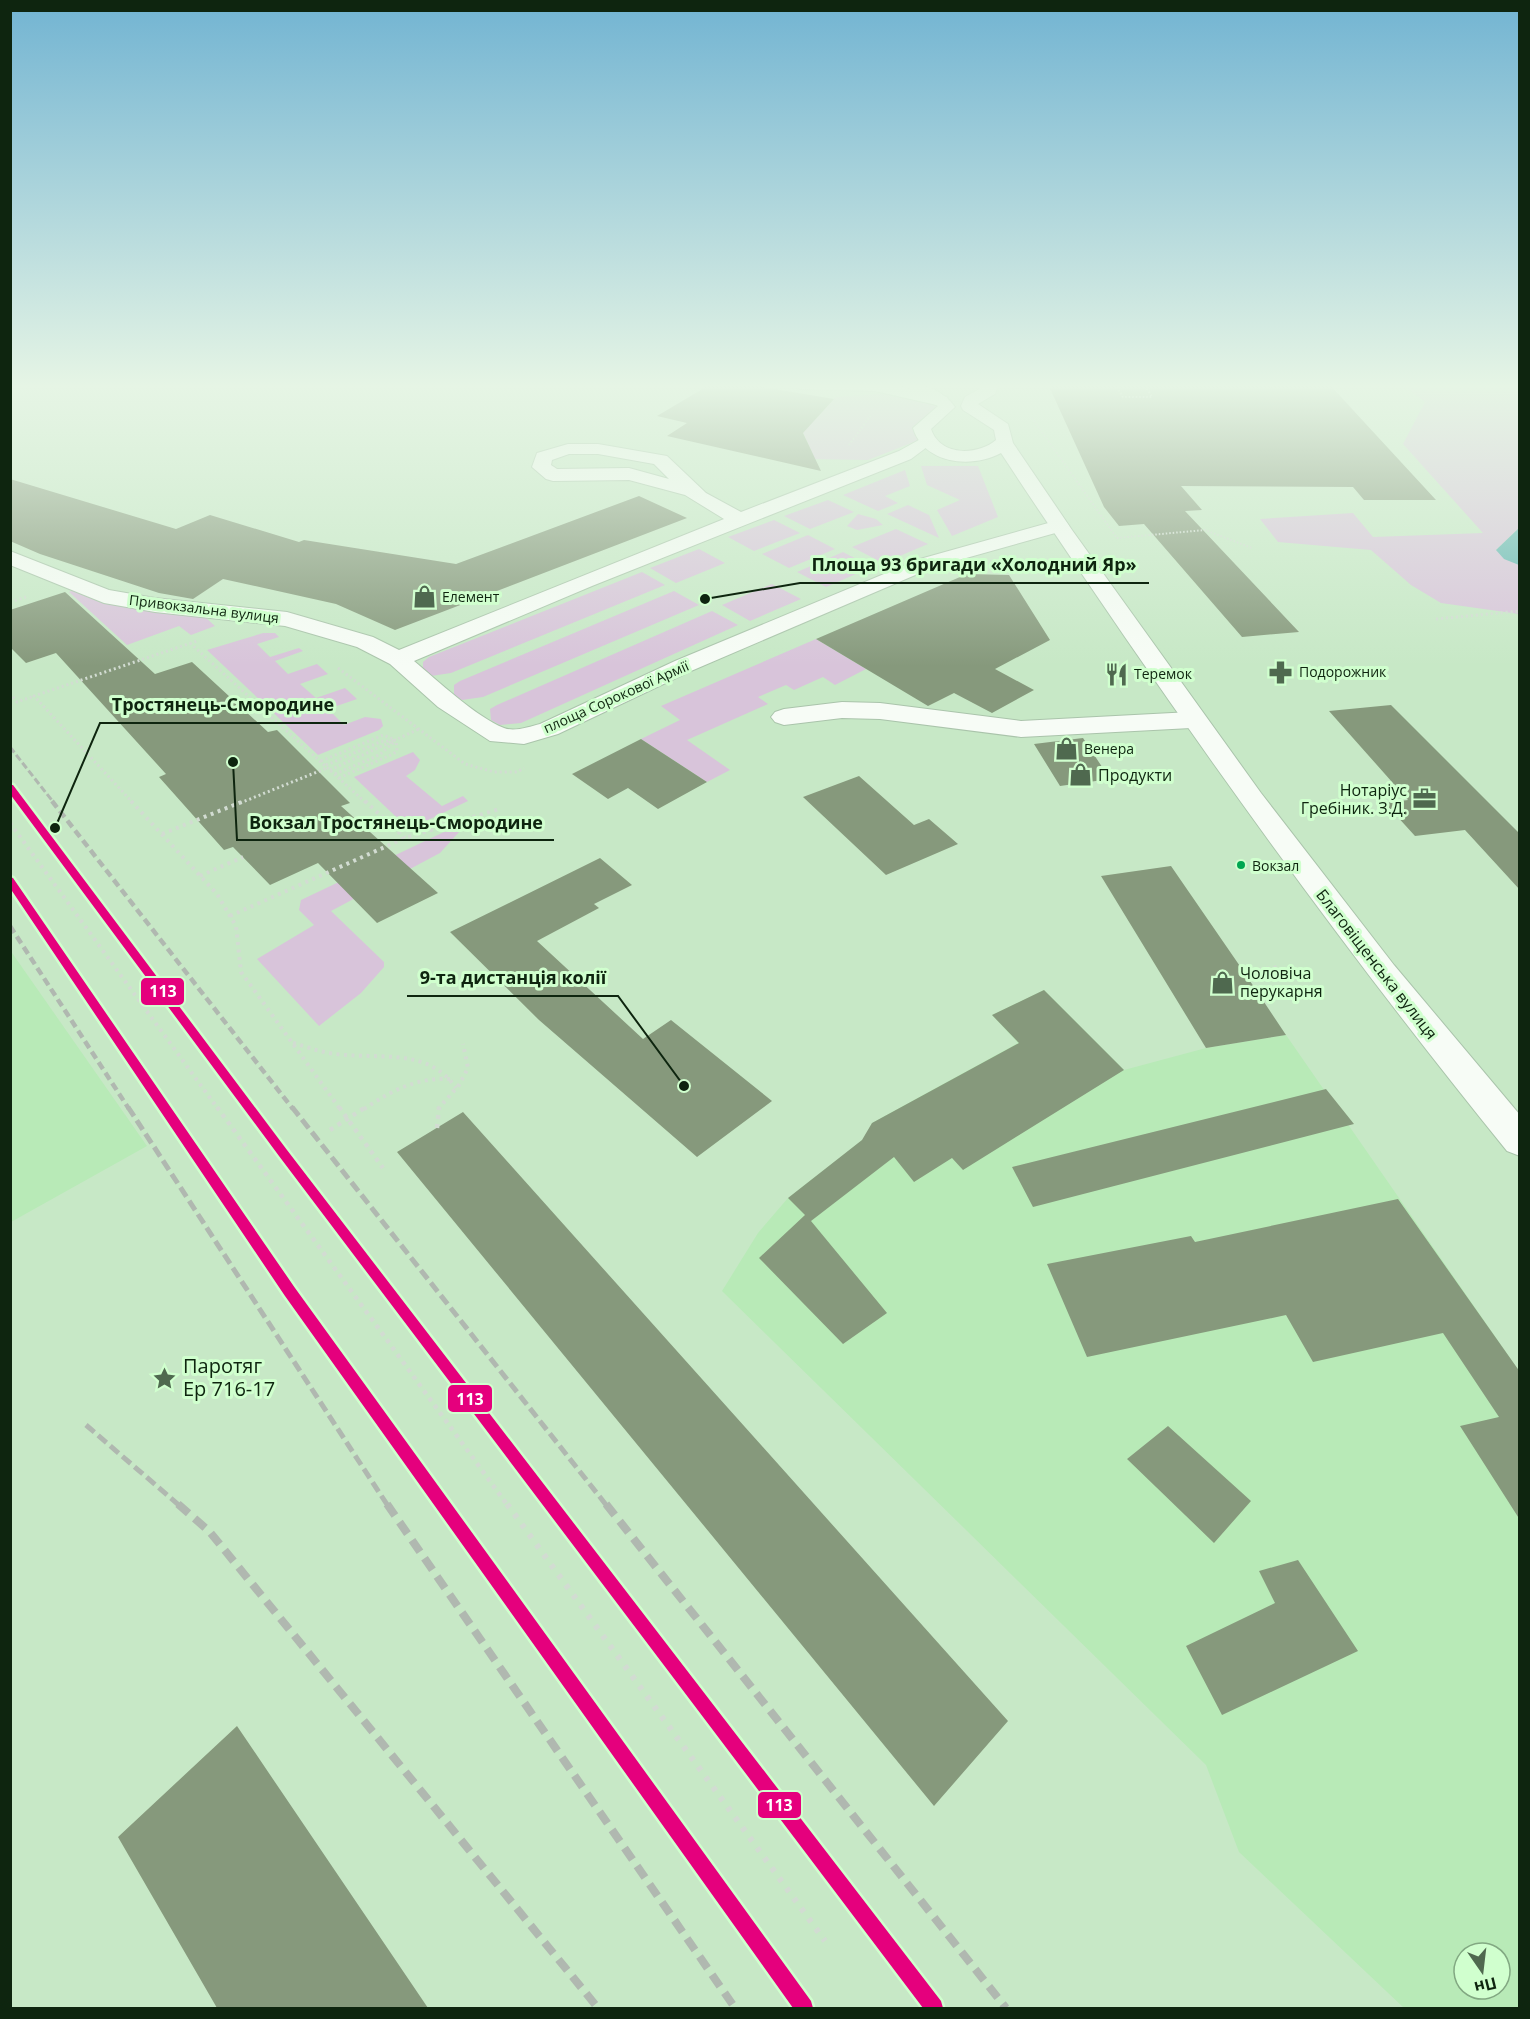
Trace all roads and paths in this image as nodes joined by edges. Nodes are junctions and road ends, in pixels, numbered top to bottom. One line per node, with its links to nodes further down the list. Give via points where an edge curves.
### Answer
1 (645, 478): 6 (street)
2 (678, 478): 6 (street)
3 (846, 478): 7 (street)
4 (1027, 478): 8 (street, Благовіщенська вулиця)
5 (1075, 478): 9 (path, via 1117,538 1205,530)
6 (690, 490): 7 (street)
7 (740, 520): 15 (street)
8 (1059, 526): 15 (street, площа Сорокової Армії, via 927,563 683,666 549,729 524,736 499,736 447,702); 20 (street, Благовіщенська вулиця)
9 (1252, 548)
10 (10, 557): 15 (street, Привокзальна вулиця, via 104,596 287,619 365,642)
11 (1520, 611): 12 (path)
12 (1436, 619)
13 (200, 640): 14 (path)
14 (190, 644): 18 (path); 23 (path)
15 (398, 659)
16 (330, 662): 21 (path)
17 (10, 693): 18 (path, via 17,702)
18 (34, 696): 30 (path)
19 (784, 717): 20 (street, via 842,710 880,711 1021,729)
20 (1191, 720): 44 (street, Благовіщенська вулиця, via 1372,961)
21 (419, 729): 22 (path); 25 (path, via 465,764)
22 (396, 740): 23 (path, via 383,735); 24 (path); 26 (path, via 379,755); 27 (path, via 397,750 393,754)
23 (321, 761): 24 (path)
24 (328, 768): 26 (path); 30 (path)
25 (517, 772)
26 (335, 774): 27 (path)
27 (339, 778): 31 (path)
28 (499, 809): 31 (path)
29 (10, 823): 46 (path)
30 (161, 834): 33 (path)
31 (405, 838): 34 (path)
32 (243, 857): 33 (path)
33 (200, 876): 34 (path)
34 (230, 916): 37 (path, via 236,926 241,972)
35 (1279, 966): 36 (path)
36 (1244, 972)
37 (292, 1043): 39 (path, via 329,1053 420,1060 435,1065); 41 (path)
38 (463, 1044): 40 (path, via 468,1068)
39 (450, 1079): 40 (path); 41 (path, via 436,1076 409,1083)
40 (456, 1088): 42 (path, via 437,1110)
41 (348, 1120): 43 (path); 45 (path)
42 (437, 1128)
43 (330, 1130)
44 (1520, 1141)
45 (383, 1168)
46 (825, 1941)

